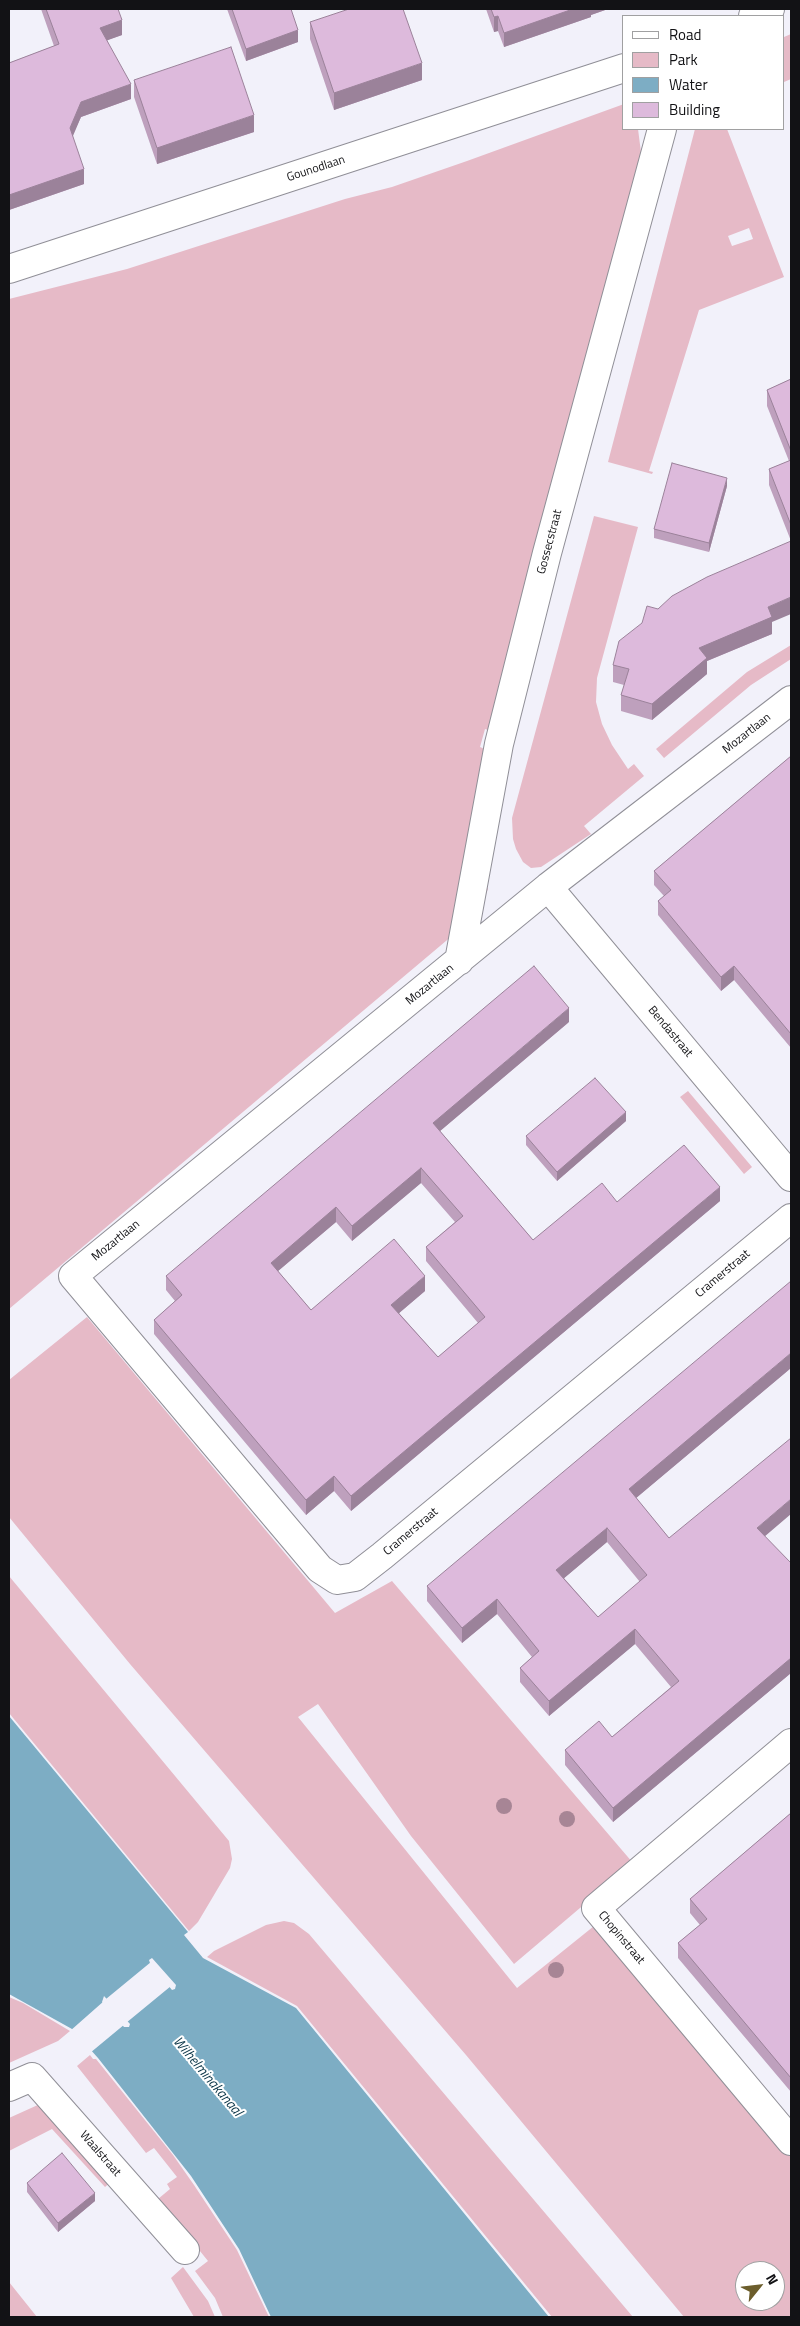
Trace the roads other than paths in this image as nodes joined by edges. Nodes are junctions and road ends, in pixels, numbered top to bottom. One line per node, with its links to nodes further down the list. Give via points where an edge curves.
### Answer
1 (770, 9): 2 (street)
2 (755, 15)
3 (622, 69): 5 (street, Gounodlaan)
4 (662, 130): 8 (street, Gossecstraat, via 547,553 499,744)
5 (9, 269)
6 (791, 700): 7 (street, Mozartlaan)
7 (548, 888): 8 (street, Mozartlaan); 9 (street, Bendastraat)
8 (459, 961): 11 (street, Mozartlaan)
9 (791, 1177)
10 (791, 1218): 11 (street, Cramerstraat, via 369,1567 356,1577 337,1580 320,1569)
11 (73, 1276)
12 (791, 1743): 14 (street, Chopinstraat, via 596,1908)
13 (9, 2087): 15 (street, Waalstraat, via 32,2077)
14 (791, 2141)
15 (185, 2250)

